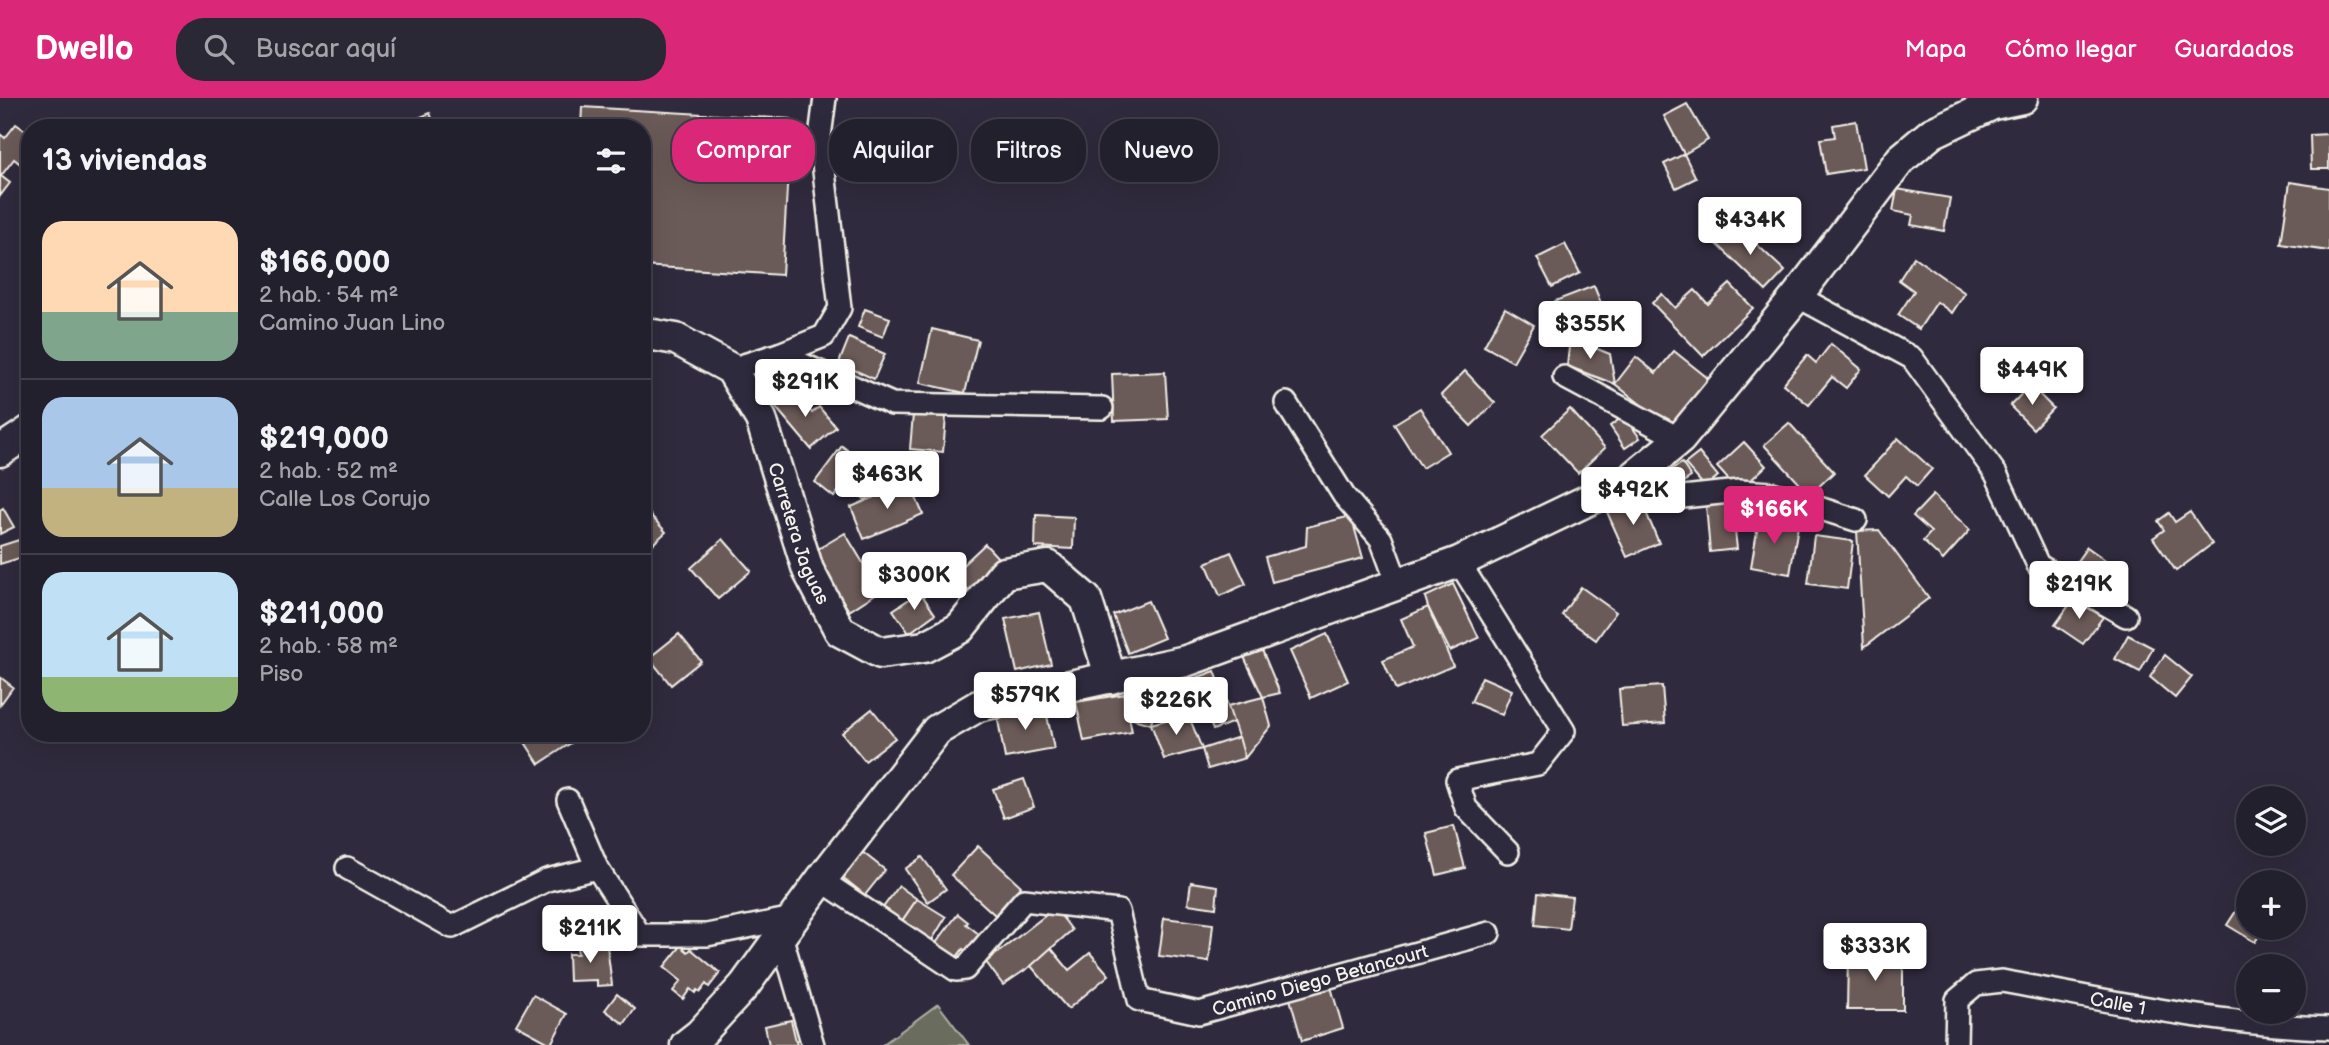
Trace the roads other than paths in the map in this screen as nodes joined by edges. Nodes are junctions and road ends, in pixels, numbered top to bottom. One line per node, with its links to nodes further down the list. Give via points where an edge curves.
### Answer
1 (825, 98): 5 (street, via 820,138 840,307 824,336)
2 (2022, 98): 3 (street, via 1993,104 1932,132 1901,159)
3 (1797, 296): 11 (street); 17 (street, via 1912,358 1996,474 2038,565)
4 (651, 335): 6 (street, via 676,339)
5 (779, 354): 6 (street); 9 (street, via 891,404)
6 (731, 369): 18 (street, Carretera Jaguas, via 761,419 808,570 840,631 881,653 924,647 960,628 1004,573 1048,566 1086,599)
7 (1564, 377): 11 (street)
8 (1286, 403): 16 (street, via 1344,496 1381,539)
9 (1102, 408)
10 (21, 437): 12 (street)
11 (1680, 439): 13 (street)
12 (0, 451)
13 (1630, 480): 14 (street, via 1655,500 1739,491 1773,493); 15 (street)
14 (1856, 520)
15 (1459, 562): 16 (street); 20 (street, via 1564,731 1538,764 1457,780 1466,808)
16 (1398, 585): 18 (street, via 1186,662)
17 (2126, 616)
18 (1111, 678): 23 (street, via 978,706 937,730)
19 (568, 800): 22 (street)
20 (1508, 852)
21 (347, 868): 22 (street, via 453,927 547,880)
22 (597, 868): 24 (street, via 640,934 707,935)
23 (821, 880): 24 (street); 25 (street, Camino Diego Betancourt, via 956,970 965,968 1024,900 1118,911 1139,1000 1199,1013)
24 (787, 926): 27 (street, via 744,986); 28 (street)
25 (1489, 933)
26 (2329, 1028): 29 (street, Calle 1, via 2180,1014 2002,981 1976,984 1957,999)
27 (686, 1045)
28 (813, 1045)
29 (1956, 1045)

